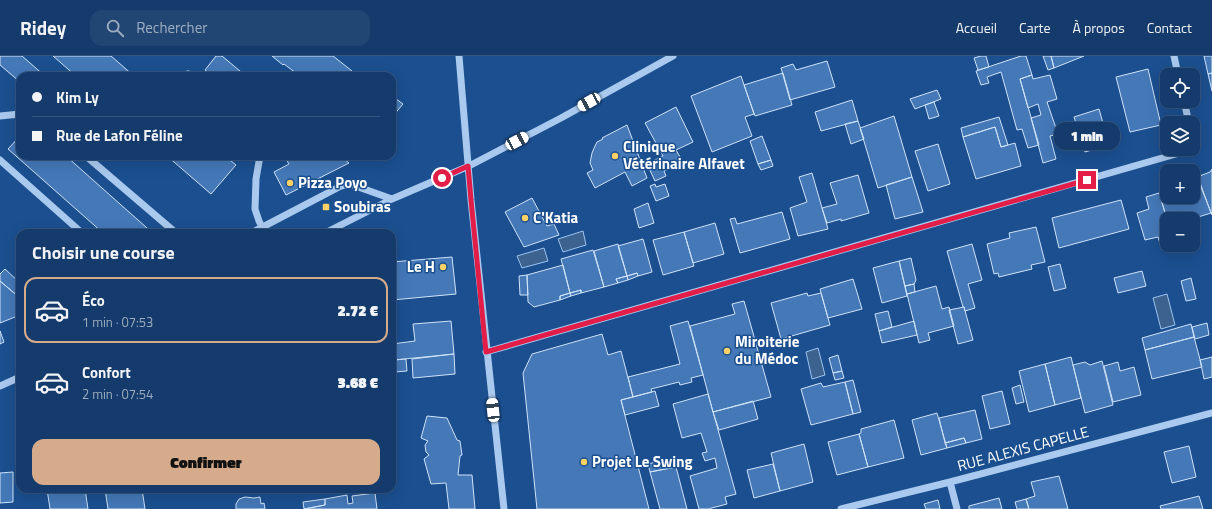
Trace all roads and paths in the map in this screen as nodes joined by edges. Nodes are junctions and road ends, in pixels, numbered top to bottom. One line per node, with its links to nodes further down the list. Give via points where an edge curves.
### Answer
1 (459, 56): 11 (street)
2 (673, 56): 11 (street)
3 (1174, 56): 4 (street)
4 (1177, 68)
5 (16, 114): 6 (street)
6 (0, 116)
7 (1169, 156): 18 (street)
8 (0, 160): 13 (street)
9 (91, 160): 14 (street)
10 (259, 160): 15 (street, via 255,208)
11 (468, 166): 12 (street); 18 (street)
12 (392, 199): 16 (street, via 350,184 341,186); 17 (street)
13 (78, 229)
14 (171, 229)
15 (264, 229)
16 (266, 229)
17 (333, 229)
18 (486, 352): 23 (street)
19 (16, 379): 20 (street)
20 (0, 386)
21 (1212, 413): 22 (street, RUE ALEXIS CAPELLE)
22 (950, 482): 24 (street, RUE ALEXIS CAPELLE); 25 (street)
23 (504, 509)
24 (841, 509)
25 (957, 509)

